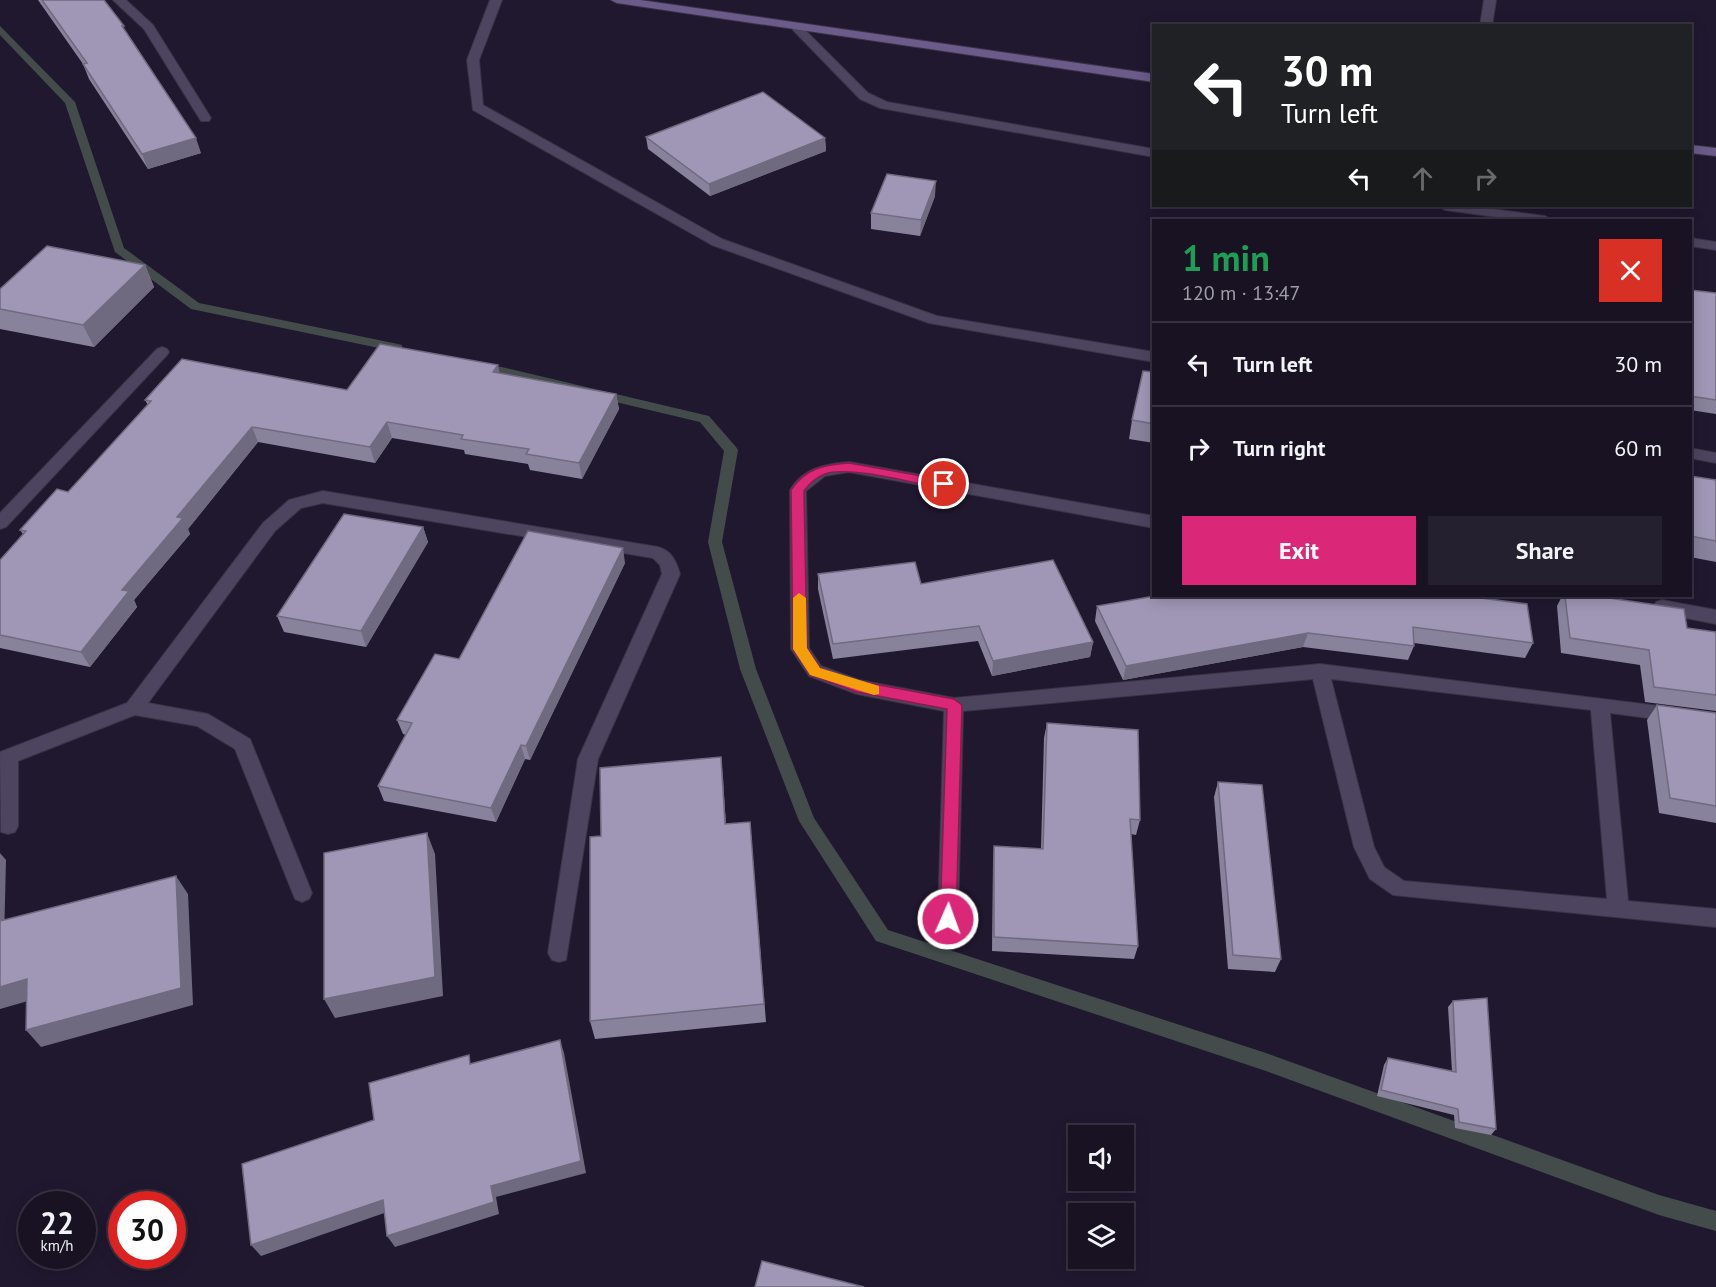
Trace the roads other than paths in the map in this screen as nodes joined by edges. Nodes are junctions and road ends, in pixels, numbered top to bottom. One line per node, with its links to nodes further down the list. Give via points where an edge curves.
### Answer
1 (119, 0): 8 (street, via 149,27)
2 (496, 0): 17 (street, via 473,60 477,107 717,242 934,320)
3 (624, 0): 6 (street)
4 (1490, 0): 5 (street)
5 (1486, 24)
6 (797, 28): 7 (street); 11 (street, via 864,96 884,105)
7 (1152, 78)
8 (205, 118)
9 (1692, 149): 10 (street)
10 (1716, 152)
11 (1152, 153)
12 (1454, 210): 13 (street)
13 (1536, 219)
14 (1692, 242): 15 (street)
15 (1716, 246)
16 (162, 352): 21 (street)
17 (1152, 357)
18 (1692, 453): 19 (street)
19 (1716, 458)
20 (1152, 522): 26 (street, via 849,467 825,469 808,476 798,490 800,649 815,671 857,687)
21 (0, 524)
22 (1648, 605): 23 (street)
23 (1716, 616)
24 (1320, 671): 25 (street); 26 (street); 32 (street, via 1364,847 1377,873 1400,889)
25 (1600, 704): 28 (street); 32 (street)
26 (954, 705): 34 (street)
27 (134, 708): 29 (street); 31 (street, via 201,719 243,744); 35 (street, via 269,527 295,504 323,497 658,553 668,562 671,574 588,759)
28 (1716, 720)
29 (4, 760): 30 (street)
30 (8, 826)
31 (303, 893)
32 (1618, 910): 33 (street)
33 (1716, 918)
34 (948, 919)
35 (559, 953)

